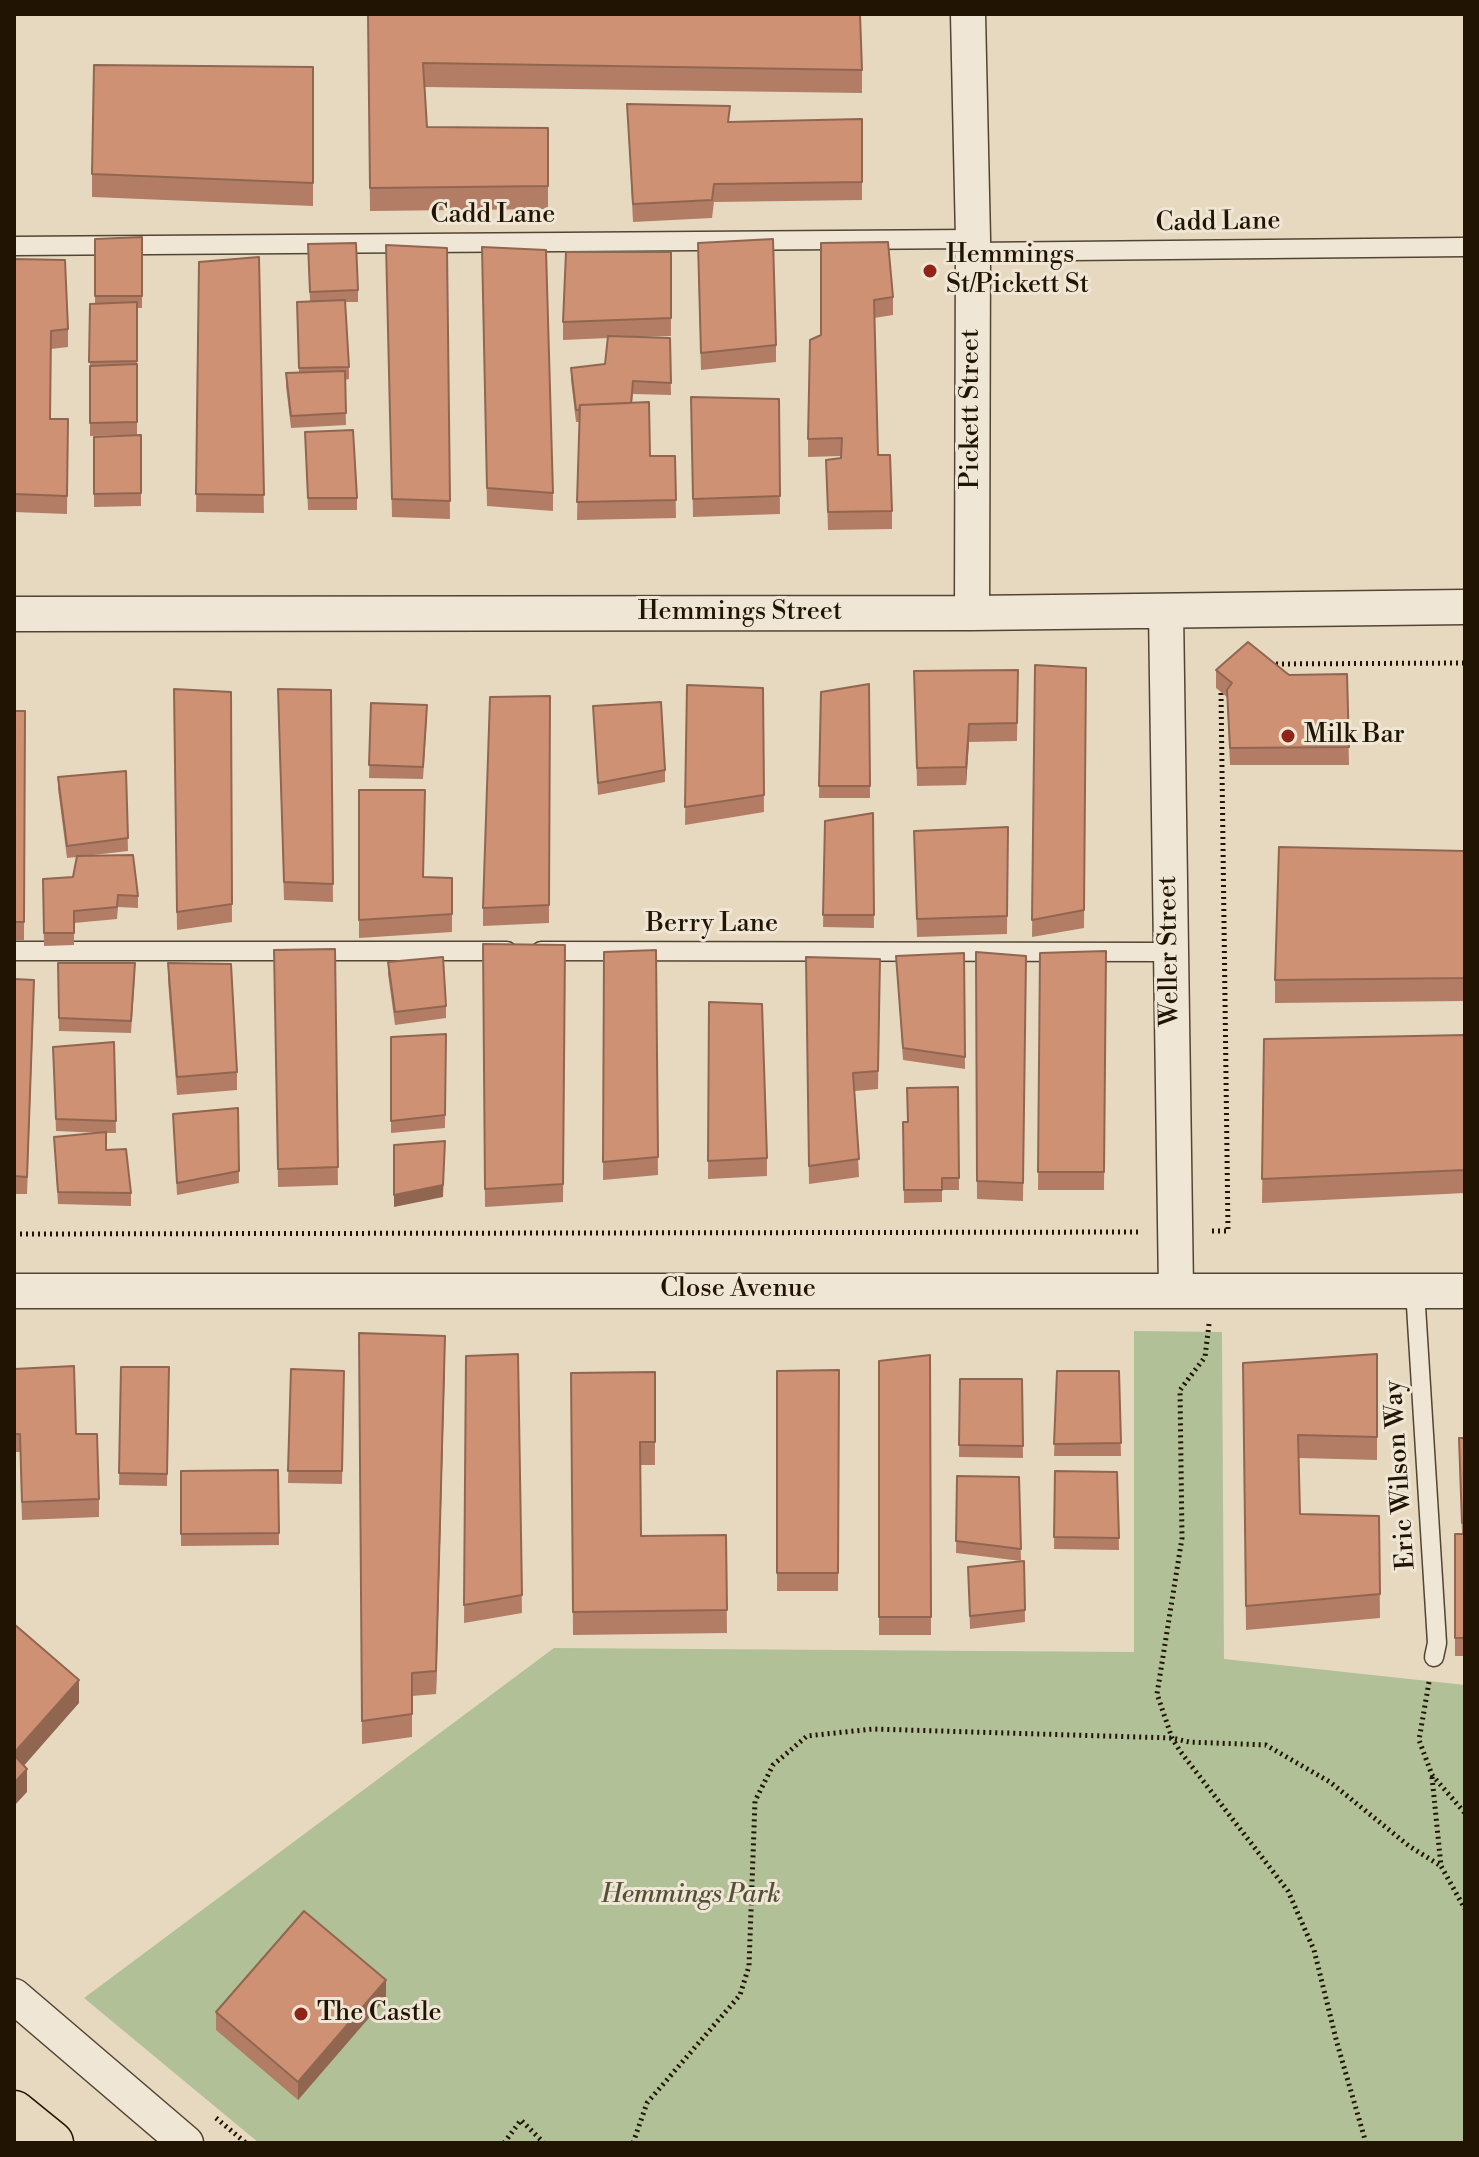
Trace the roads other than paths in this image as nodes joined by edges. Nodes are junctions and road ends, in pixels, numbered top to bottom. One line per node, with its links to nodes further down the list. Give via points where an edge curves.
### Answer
1 (968, 14): 3 (street, Pickett Street)
2 (14, 246): 3 (lane, Cadd Lane)
3 (972, 246): 4 (lane, Cadd Lane); 7 (street, Pickett Street)
4 (1465, 247)
5 (1465, 607): 6 (street, Hemmings Street)
6 (1166, 611): 7 (street, Hemmings Street); 10 (street, Weller Street)
7 (972, 613): 8 (street, Hemmings Street)
8 (14, 614)
9 (14, 951): 10 (lane, Berry Lane)
10 (1169, 952): 11 (street, Weller Street)
11 (1176, 1290): 12 (street, Close Avenue); 13 (street, Close Avenue)
12 (1415, 1290): 14 (street, Close Avenue); 15 (lane, Eric Wilson Way)
13 (14, 1291)
14 (1463, 1291)
15 (1434, 1657)
16 (14, 1996): 19 (street)
17 (14, 2113): 18 (highway)
18 (51, 2143)
19 (186, 2143)

